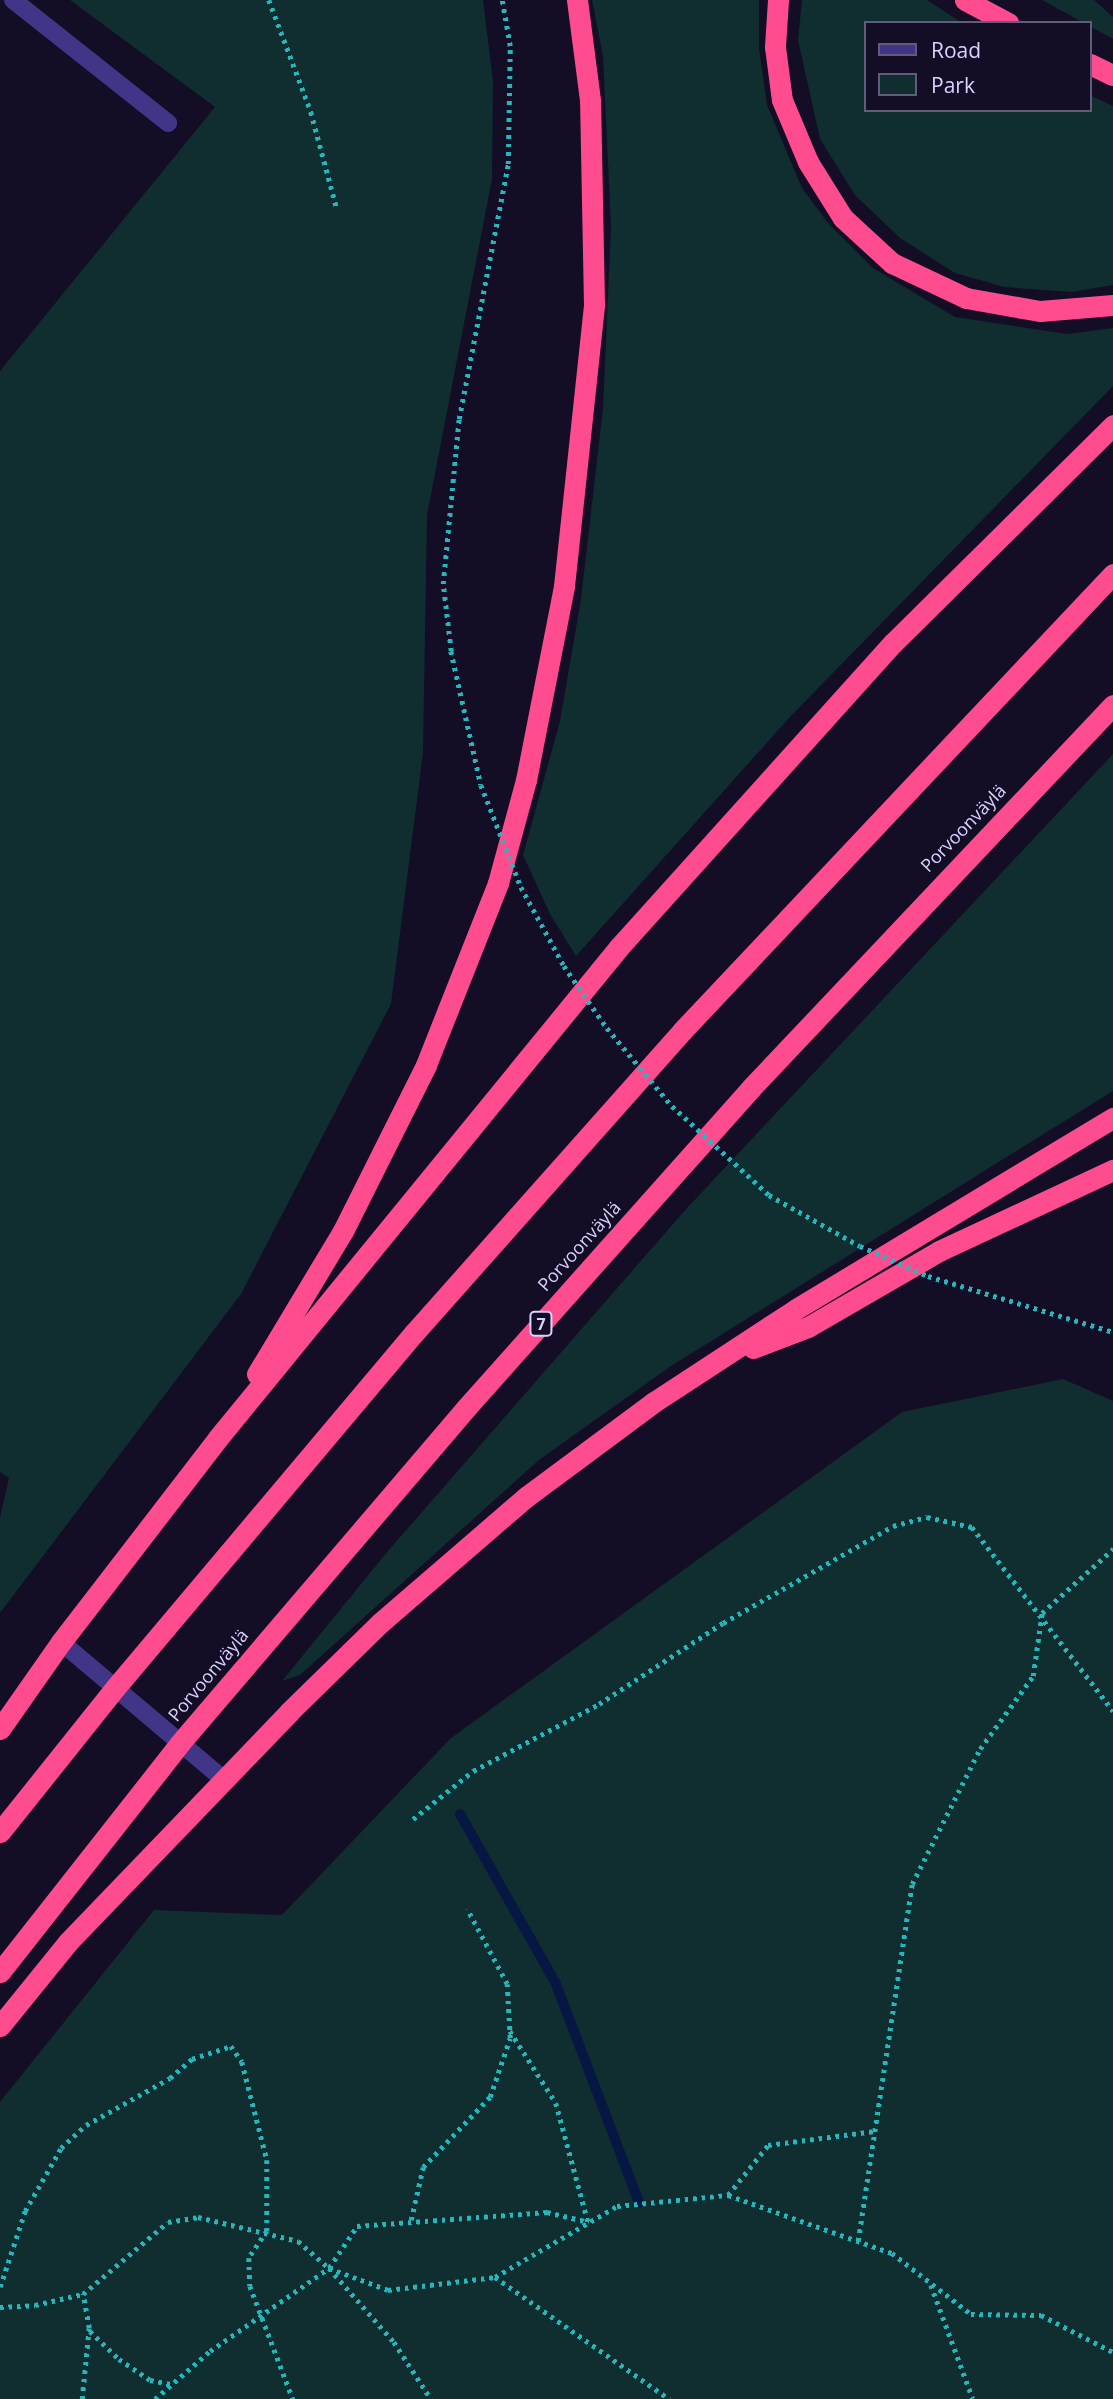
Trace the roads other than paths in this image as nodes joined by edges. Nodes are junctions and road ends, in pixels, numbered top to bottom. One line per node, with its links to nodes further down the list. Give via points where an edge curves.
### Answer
1 (13, 0): 8 (lane)
2 (577, 0): 16 (highway, via 590,100 594,305 564,586 526,780 498,883 426,1065 343,1231)
3 (778, 0): 9 (highway, via 775,47 782,100 808,162 842,218 892,263 966,298 1040,311)
4 (965, 0): 5 (highway)
5 (1004, 21)
6 (1092, 65): 7 (highway)
7 (1113, 75)
8 (168, 123)
9 (1113, 305)
10 (1113, 425): 16 (highway, via 893,643 620,946)
11 (1113, 574): 18 (highway, via 682,1031 414,1333)
12 (1113, 705): 20 (highway, Porvoonväylä / 7, via 751,1088 466,1408)
13 (1113, 1118): 15 (highway, via 796,1309)
14 (1113, 1170): 15 (highway, via 939,1251 808,1327)
15 (715, 1363): 21 (highway, via 526,1497 380,1623)
16 (218, 1438): 17 (highway)
17 (61, 1642): 18 (lane); 19 (highway)
18 (115, 1688): 20 (lane); 22 (highway)
19 (0, 1729)
20 (180, 1743): 21 (lane); 23 (highway, Porvoonväylä / 7)
21 (223, 1779): 24 (highway, via 68,1942)
22 (0, 1832)
23 (0, 1972)
24 (0, 2026)

